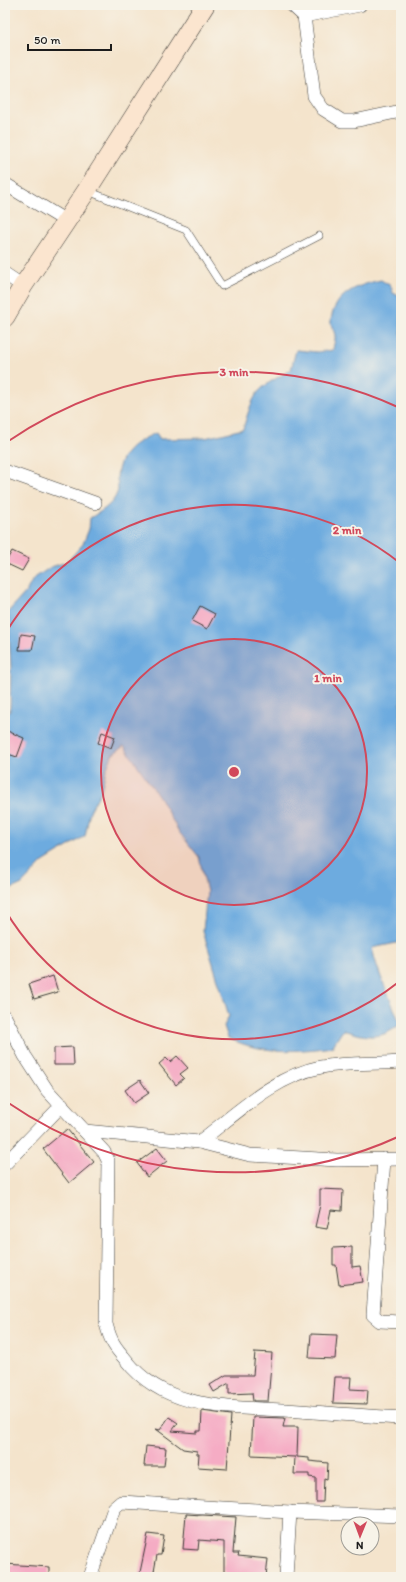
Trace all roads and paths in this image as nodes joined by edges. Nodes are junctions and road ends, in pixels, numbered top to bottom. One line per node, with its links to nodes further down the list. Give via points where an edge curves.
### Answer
1 (205, 5): 7 (street)
2 (292, 5): 4 (street)
3 (360, 5): 4 (street)
4 (304, 16): 5 (street, via 314,96 323,109 342,121 354,121)
5 (401, 111)
6 (5, 184): 8 (street)
7 (87, 190): 8 (street); 9 (lane, via 186,230 222,286)
8 (66, 221): 11 (street)
9 (319, 236)
10 (5, 274): 11 (street)
11 (23, 286): 12 (street)
12 (5, 317)
13 (5, 471): 14 (street)
14 (95, 503)
15 (5, 1017): 17 (street, via 25,1056 47,1090)
16 (401, 1062): 19 (street, via 322,1067 292,1077 264,1092)
17 (62, 1105): 18 (street); 22 (street)
18 (85, 1132): 19 (street); 24 (street, via 108,1160 106,1324 110,1341 148,1383 170,1395 206,1405)
19 (199, 1142): 20 (street, via 250,1155 337,1160)
20 (384, 1159): 21 (street); 23 (street, via 373,1315 380,1322)
21 (401, 1159)
22 (5, 1164)
23 (401, 1322)
24 (401, 1418)
25 (290, 1512): 26 (street); 27 (street, via 121,1502 114,1508); 28 (street)
26 (401, 1516)
27 (90, 1577)
28 (286, 1577)

